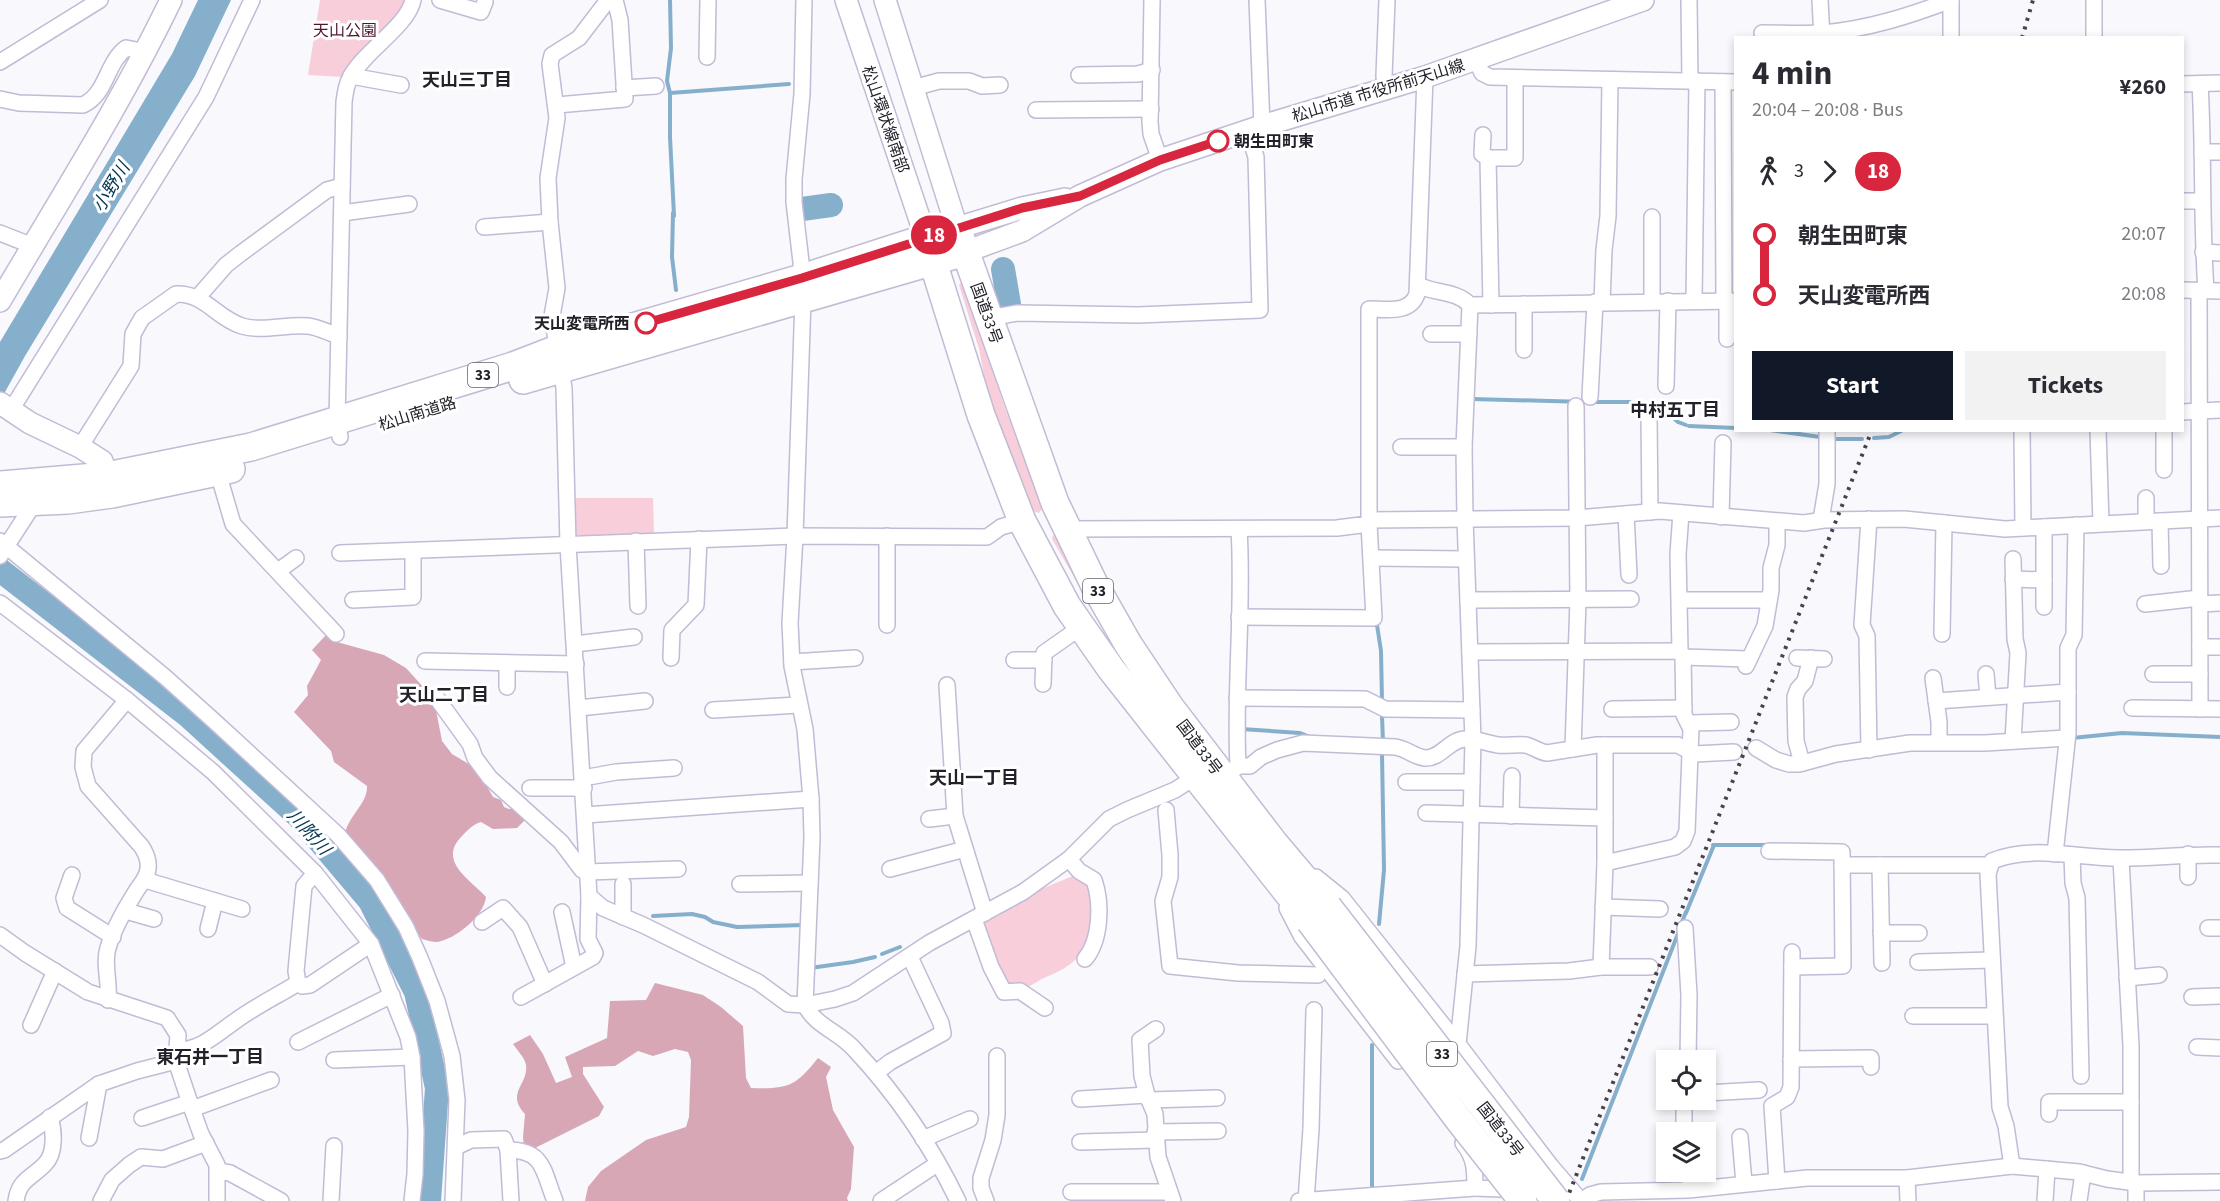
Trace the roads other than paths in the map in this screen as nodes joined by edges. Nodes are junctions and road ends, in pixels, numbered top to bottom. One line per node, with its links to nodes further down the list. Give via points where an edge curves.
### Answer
1 (100, 0): 28 (street)
2 (171, 0): 25 (street)
3 (252, 0): 94 (street, via 206,97)
4 (413, 0): 31 (street, via 406,15)
5 (440, 0): 20 (street, via 482,12)
6 (608, 0): 47 (street, via 579,38 552,55)
7 (615, 0): 43 (street)
8 (708, 0): 26 (street)
9 (804, 0): 71 (street, via 802,94 794,179)
10 (846, 0): 67 (street, 松山環状線南部)
11 (885, 0): 44 (street, 松山環状線南部)
12 (1152, 0): 29 (street)
13 (1257, 0): 50 (street)
14 (1387, 0): 45 (street)
15 (1643, 0): 27 (street, 松山市道 市役所前天山線)
16 (1689, 0): 35 (street)
17 (1820, 0): 22 (street)
18 (1951, 0): 22 (street, via 1899,19); 23 (street)
19 (2094, 0): 24 (street)
20 (484, 2)
21 (1762, 33): 22 (street)
22 (1822, 35)
23 (1951, 36)
24 (2094, 36)
25 (146, 52): 46 (street, via 126,48 118,54 99,92 83,105); 66 (street)
26 (707, 57)
27 (1476, 59): 32 (street, 松山市道 市役所前天山線); 33 (street, via 1482,73 1490,77)
28 (0, 62)
29 (1152, 70): 30 (street, via 1138,74); 48 (street)
30 (1079, 75)
31 (351, 76): 40 (street); 56 (street, via 344,102)
32 (1425, 76): 45 (street, 松山市道 市役所前天山線); 70 (street)
33 (1515, 78): 34 (street); 54 (street, via 1515,158)
34 (1610, 80): 35 (street); 80 (street, via 1608,216)
35 (1694, 81): 36 (street); 75 (street)
36 (1729, 82): 79 (street)
37 (2220, 83): 39 (street)
38 (2184, 84): 39 (street)
39 (2200, 84): 52 (street)
40 (401, 85)
41 (999, 85): 44 (street, via 939,81)
42 (656, 86): 43 (street)
43 (624, 88): 47 (street, via 625,99)
44 (913, 88): 65 (street, 松山環状線南部)
45 (1386, 88): 50 (street, 松山市道 市役所前天山線)
46 (0, 99)
47 (557, 105): 62 (street, via 548,178)
48 (1151, 109): 49 (street); 55 (street, via 1151,134)
49 (1036, 110)
50 (1255, 128): 55 (street, 松山市道 市役所前天山線); 84 (street, via 1260,310 1138,315 1017,313)
51 (1483, 135): 54 (street, via 1482,154)
52 (2202, 152): 53 (street); 58 (street)
53 (2220, 152)
54 (1488, 158): 83 (street)
55 (1160, 160): 65 (street, 松山市道 市役所前天山線, via 1080,196 1022,231)
56 (342, 186): 60 (street); 74 (street, via 327,190 240,254)
57 (2184, 201): 58 (street)
58 (2202, 201): 68 (street)
59 (409, 204): 60 (street)
60 (342, 213): 87 (street)
61 (1652, 217): 77 (street)
62 (550, 222): 63 (street); 90 (street, via 557,282 552,316)
63 (484, 227)
64 (0, 233): 66 (street)
65 (961, 240): 67 (highway, 松山南道路 / 33); 84 (highway, 国道33号 / 33)
66 (33, 246): 76 (street)
67 (930, 250): 71 (highway, 松山南道路 / 33); 125 (highway, 国道33号 / 33, via 981,415)
68 (2203, 252): 69 (street); 73 (street)
69 (2220, 253)
70 (1418, 285): 82 (street, via 1428,291 1454,294); 127 (street, via 1409,306 1369,309)
71 (803, 288): 90 (highway, 松山南道路 / 33); 136 (street)
72 (2184, 290): 73 (street)
73 (2208, 291): 95 (street)
74 (198, 297): 87 (street, via 241,326 308,326); 105 (street, via 176,294 142,318 133,333 128,372)
75 (1694, 300): 78 (street); 79 (street)
76 (0, 301)
77 (1652, 301): 78 (street); 80 (street)
78 (1668, 301): 91 (street)
79 (1729, 301): 88 (street)
80 (1598, 302): 81 (street); 92 (street)
81 (1524, 304): 83 (street); 89 (street)
82 (1470, 305): 83 (street); 86 (street)
83 (1491, 305)
84 (989, 318): 134 (highway, 国道33号 / 33)
85 (1431, 334): 86 (street)
86 (1469, 334): 107 (street)
87 (339, 336): 99 (street)
88 (1727, 339)
89 (1524, 350)
90 (559, 359): 99 (highway, 松山南道路 / 33); 140 (street, via 564,388)
91 (1666, 386)
92 (1590, 397)
93 (1576, 406): 119 (street)
94 (6, 407): 105 (street)
95 (2199, 410): 96 (street); 97 (street); 123 (street)
96 (2220, 410)
97 (2184, 412)
98 (1649, 417): 115 (street)
99 (339, 428): 108 (highway, 松山南道路 / 33, via 255,464)
100 (1827, 432): 124 (street, via 1827,484)
101 (2022, 432): 133 (street)
102 (2098, 432): 130 (street)
103 (2164, 432): 109 (street)
104 (1723, 443): 118 (street)
105 (80, 447): 111 (street, via 102,460)
106 (1401, 447): 107 (street)
107 (1464, 447): 121 (street)
108 (215, 463): 111 (highway, 松山南道路 / 33); 149 (street, via 233,524)
109 (2164, 470)
110 (0, 485): 111 (highway, 松山南道路 / 33)
111 (110, 485): 113 (highway, 松山南道路 / 33)
112 (2146, 498): 126 (street)
113 (35, 502): 114 (highway, 松山南道路 / 33); 141 (street)
114 (0, 503)
115 (1650, 512): 116 (street); 117 (street)
116 (1681, 513): 118 (street); 157 (street)
117 (1626, 514): 119 (street); 150 (street)
118 (1721, 517): 128 (street)
119 (1577, 518): 121 (street); 156 (street)
120 (2220, 518): 123 (street)
121 (1465, 519): 127 (street); 146 (street)
122 (1869, 519): 124 (street); 129 (street); 219 (street, via 1862,625 1867,636)
123 (2199, 519): 126 (street); 159 (street)
124 (1821, 520): 128 (street)
125 (1022, 521): 137 (street, via 1001,527 987,537); 167 (highway, 国道33号 / 33)
126 (2153, 521): 130 (street); 148 (street)
127 (1369, 522): 135 (street, via 1337,528); 145 (street)
128 (1778, 522): 158 (street)
129 (1944, 523): 133 (street); 169 (street)
130 (2101, 524): 131 (street)
131 (2076, 525): 132 (street); 193 (street, via 2074,635 2068,648)
132 (2044, 527): 133 (street); 152 (street)
133 (2023, 528)
134 (1067, 529): 135 (street); 224 (highway, 国道33号 / 33, via 1128,644)
135 (1239, 529): 165 (street)
136 (795, 536): 137 (street); 138 (street); 184 (street)
137 (888, 536): 166 (street)
138 (699, 539): 139 (street); 177 (street, via 696,605 672,630)
139 (636, 541): 140 (street); 163 (street)
140 (568, 544): 142 (street); 171 (street)
141 (3, 548): 342 (street, via 165,677 338,835 377,880 406,927 437,1001 456,1079)
142 (413, 551): 143 (street); 154 (street, via 413,597)
143 (340, 553)
144 (296, 558): 149 (street)
145 (1372, 558): 146 (street); 165 (street, via 1374,618)
146 (1466, 559): 155 (street)
147 (2013, 559): 151 (street)
148 (2161, 566)
149 (278, 571): 168 (street)
150 (1629, 575)
151 (2013, 579): 152 (street); 194 (street, via 2014,639 2018,653)
152 (2044, 580): 164 (street)
153 (1631, 599): 156 (street)
154 (353, 600)
155 (1468, 600): 156 (street); 174 (street)
156 (1578, 600): 175 (street)
157 (1680, 600): 158 (street); 176 (street)
158 (1769, 600): 176 (street, via 1765,626 1747,664)
159 (2200, 601): 161 (street); 162 (street); 172 (street)
160 (0, 603): 198 (street)
161 (2220, 603)
162 (2145, 604)
163 (638, 606)
164 (2044, 607)
165 (1239, 617): 196 (street)
166 (887, 625)
167 (1081, 627): 182 (street, via 1044,653); 224 (highway, 国道33号 / 33, via 1111,669)
168 (336, 634)
169 (1942, 634)
170 (634, 638): 171 (street)
171 (575, 644): 185 (street)
172 (2200, 647): 173 (street); 188 (street)
173 (2220, 647)
174 (1470, 652): 175 (street); 208 (street)
175 (1577, 652): 176 (street); 218 (street)
176 (1682, 654): 203 (street)
177 (671, 658)
178 (855, 658): 184 (street)
179 (1811, 658): 222 (street, via 1805,681 1795,697 1802,717 1796,741)
180 (510, 659): 183 (street); 185 (street); 192 (street)
181 (1014, 660): 182 (street)
182 (1044, 660): 190 (street)
183 (425, 661)
184 (792, 662): 201 (street)
185 (576, 664): 202 (street)
186 (1986, 674): 197 (street)
187 (2153, 674): 188 (street)
188 (2200, 674): 206 (street)
189 (1933, 678): 200 (street)
190 (1043, 684)
191 (947, 685): 235 (street)
192 (507, 687)
193 (2068, 692): 194 (street); 212 (street)
194 (2015, 696): 197 (street); 214 (street)
195 (436, 697): 254 (street, via 490,778 561,842)
196 (1237, 698): 208 (street, via 1365,699 1385,709); 224 (street)
197 (1988, 698): 200 (street)
198 (127, 700): 255 (street, via 213,772); 258 (street, via 84,751 83,767 88,786 147,854)
199 (645, 701): 202 (street)
200 (1936, 701): 215 (street)
201 (798, 705): 207 (street); 230 (street, via 805,729)
202 (579, 708): 228 (street)
203 (1684, 708): 205 (street); 210 (street)
204 (2132, 708): 206 (street)
205 (1612, 709)
206 (2200, 709): 209 (street)
207 (713, 710)
208 (1472, 710): 213 (street)
209 (2220, 710)
210 (1690, 723): 211 (street); 220 (street)
211 (1731, 723)
212 (2067, 738): 214 (street); 242 (street)
213 (1473, 740): 218 (street, via 1523,745 1539,753); 224 (street, via 1456,740 1425,758 1404,748 1304,743 1277,750 1250,766); 227 (street)
214 (2013, 741): 215 (street)
215 (1939, 742): 219 (street)
216 (1605, 745): 218 (street); 220 (street, via 1678,746); 237 (street)
217 (1756, 748): 222 (street, via 1776,760)
218 (1573, 749)
219 (1869, 750): 222 (street)
220 (1690, 751): 221 (street, via 1705,755); 248 (street, via 1688,831 1683,841 1665,850)
221 (1734, 753)
222 (1802, 763)
223 (674, 768): 228 (street, via 616,772)
224 (1218, 772): 240 (highway, 国道33号 / 33); 247 (street, via 1109,819)
225 (1512, 776): 236 (street)
226 (1406, 782): 227 (street)
227 (1472, 782): 234 (street)
228 (583, 783): 229 (street); 233 (street)
229 (530, 788)
230 (811, 799): 233 (street); 259 (street)
231 (1167, 810): 291 (street, via 1170,877 1163,901 1170,966)
232 (1426, 813): 234 (street)
233 (585, 814): 254 (street)
234 (1471, 815): 236 (street); 290 (street)
235 (955, 816): 238 (street); 239 (street)
236 (1511, 816): 237 (street)
237 (1605, 818): 248 (street)
238 (929, 819)
239 (965, 849): 253 (street); 270 (street)
240 (1266, 849): 269 (highway, 国道33号 / 33); 309 (street, via 1342,898); 357 (street, via 1302,937 1468,1149 1475,1166)
241 (1769, 851): 249 (street, via 1842,852)
242 (2055, 854): 244 (street); 251 (street, via 2002,857 1992,861)
243 (2188, 854): 245 (street); 246 (street); 257 (street)
244 (2072, 855): 246 (street); 320 (street)
245 (2220, 855)
246 (2121, 858): 293 (street)
247 (1070, 859): 270 (street); 282 (street, via 1079,871 1094,880 1097,889 1095,939)
248 (1605, 863): 264 (street)
249 (1842, 865): 250 (street); 316 (street, via 1843,966 1792,960)
250 (1880, 865): 251 (street); 276 (street)
251 (1989, 868): 283 (street)
252 (678, 869): 254 (street)
253 (890, 869)
254 (587, 872): 262 (street)
255 (315, 873): 280 (street); 295 (street, via 304,886 296,971)
256 (72, 875): 279 (street, via 64,898 68,908)
257 (2188, 877)
258 (145, 880): 263 (street); 266 (street)
259 (810, 883): 261 (street); 301 (street)
260 (623, 884): 271 (street)
261 (740, 884)
262 (589, 896): 271 (street); 288 (street, via 588,939 596,953)
263 (215, 901): 265 (street); 275 (street)
264 (1603, 907): 268 (street); 286 (street)
265 (242, 909)
266 (126, 911): 272 (street); 279 (street)
267 (562, 912): 288 (street)
268 (1651, 912)
269 (1319, 914): 375 (highway, 国道33号 / 33, bridge, via 1459,1120); 376 (highway, 国道33号 / 33, bridge)
270 (980, 916): 281 (street); 302 (street, via 991,967 1004,992 1020,991)
271 (623, 917): 301 (street, via 758,982 788,1004)
272 (154, 918)
273 (482, 922): 294 (street, via 503,908 520,927)
274 (1685, 928): 312 (street)
275 (208, 929)
276 (1881, 933): 277 (street); 285 (street)
277 (1919, 933)
278 (0, 935): 289 (street)
279 (113, 937): 300 (street, via 105,961)
280 (371, 944): 295 (street); 296 (street)
281 (910, 957): 301 (street, via 853,993); 319 (street, via 943,1033)
282 (1085, 959)
283 (1992, 960): 284 (street); 305 (street)
284 (1918, 962)
285 (1882, 963)
286 (1601, 967): 287 (street); 290 (street)
287 (1650, 967)
288 (574, 968): 294 (street)
289 (55, 971): 300 (street); 306 (street)
290 (1465, 974): 309 (street)
291 (1318, 975)
292 (2158, 975): 293 (street)
293 (2127, 978): 328 (street)
294 (545, 984): 298 (street)
295 (302, 989): 313 (street, via 234,1022 210,1041)
296 (392, 994): 308 (street); 315 (street)
297 (2220, 996): 299 (street)
298 (521, 998)
299 (2192, 998)
300 (108, 1000): 313 (street, via 167,1018 177,1035)
301 (805, 1005): 319 (street, via 810,1015 853,1046)
302 (1045, 1008)
303 (1314, 1010): 374 (street)
304 (1913, 1016): 305 (street)
305 (1995, 1016): 347 (street, via 2000,1107)
306 (31, 1025)
307 (1156, 1029): 325 (street, via 1140,1040)
308 (298, 1042)
309 (1458, 1044): 346 (street)
310 (2197, 1047): 311 (street)
311 (2220, 1048)
312 (1688, 1050)
313 (177, 1056): 322 (street); 329 (street)
314 (997, 1056): 372 (street, via 997,1114 981,1178)
315 (412, 1057): 317 (street); 366 (street, via 416,1131)
316 (1791, 1059): 318 (street, via 1870,1058); 352 (street, via 1790,1092 1772,1106)
317 (334, 1060)
318 (1870, 1067)
319 (876, 1073): 338 (street, via 904,1106)
320 (2081, 1076)
321 (272, 1080): 329 (street)
322 (99, 1084): 331 (street); 337 (street)
323 (1759, 1090): 324 (street)
324 (1716, 1092)
325 (1148, 1098): 326 (street); 327 (street); 335 (street, via 1155,1114)
326 (1216, 1098)
327 (1080, 1099)
328 (2131, 1102): 330 (street, via 2049,1102); 355 (street)
329 (191, 1105): 332 (street); 340 (street)
330 (2049, 1114)
331 (50, 1117): 344 (street); 361 (street, via 54,1139 47,1162 18,1189)
332 (142, 1118)
333 (970, 1119): 338 (street)
334 (1218, 1131): 335 (street)
335 (1156, 1136): 339 (street); 359 (street)
336 (1740, 1137): 354 (street)
337 (89, 1138)
338 (922, 1139): 345 (street)
339 (1080, 1142)
340 (206, 1143): 349 (street); 362 (street, via 163,1160 141,1157 112,1180)
341 (334, 1146): 365 (street)
342 (456, 1147): 343 (street, via 471,1140 504,1139); 367 (street)
343 (508, 1150): 368 (street); 369 (street, via 523,1150 538,1159)
344 (0, 1151)
345 (937, 1164): 370 (street); 371 (street)
346 (1550, 1165): 357 (street, via 1501,1189); 377 (street)
347 (2012, 1166): 348 (street); 351 (street)
348 (2047, 1169): 350 (street); 379 (street)
349 (218, 1172): 363 (street); 364 (street, via 230,1173)
350 (2083, 1173): 355 (street); 380 (street)
351 (1907, 1178): 352 (street); 378 (street)
352 (1777, 1181): 354 (street)
353 (2220, 1182): 355 (street)
354 (1744, 1183): 358 (street)
355 (2133, 1183): 381 (street)
356 (1071, 1192): 359 (street)
357 (1472, 1193): 360 (street)
358 (1688, 1193): 377 (street, via 1601,1192)
359 (1171, 1197)
360 (1416, 1197): 374 (street)
361 (16, 1201)
362 (101, 1201)
363 (218, 1201)
364 (281, 1201)
365 (331, 1201)
366 (412, 1201)
367 (453, 1201)
368 (511, 1201)
369 (555, 1201)
370 (880, 1201)
371 (958, 1201)
372 (986, 1201)
373 (1299, 1201): 374 (street)
374 (1306, 1201)
375 (1523, 1201)
376 (1556, 1201)
377 (1581, 1201)
378 (1908, 1201)
379 (2045, 1201)
380 (2079, 1201)
381 (2136, 1201)

